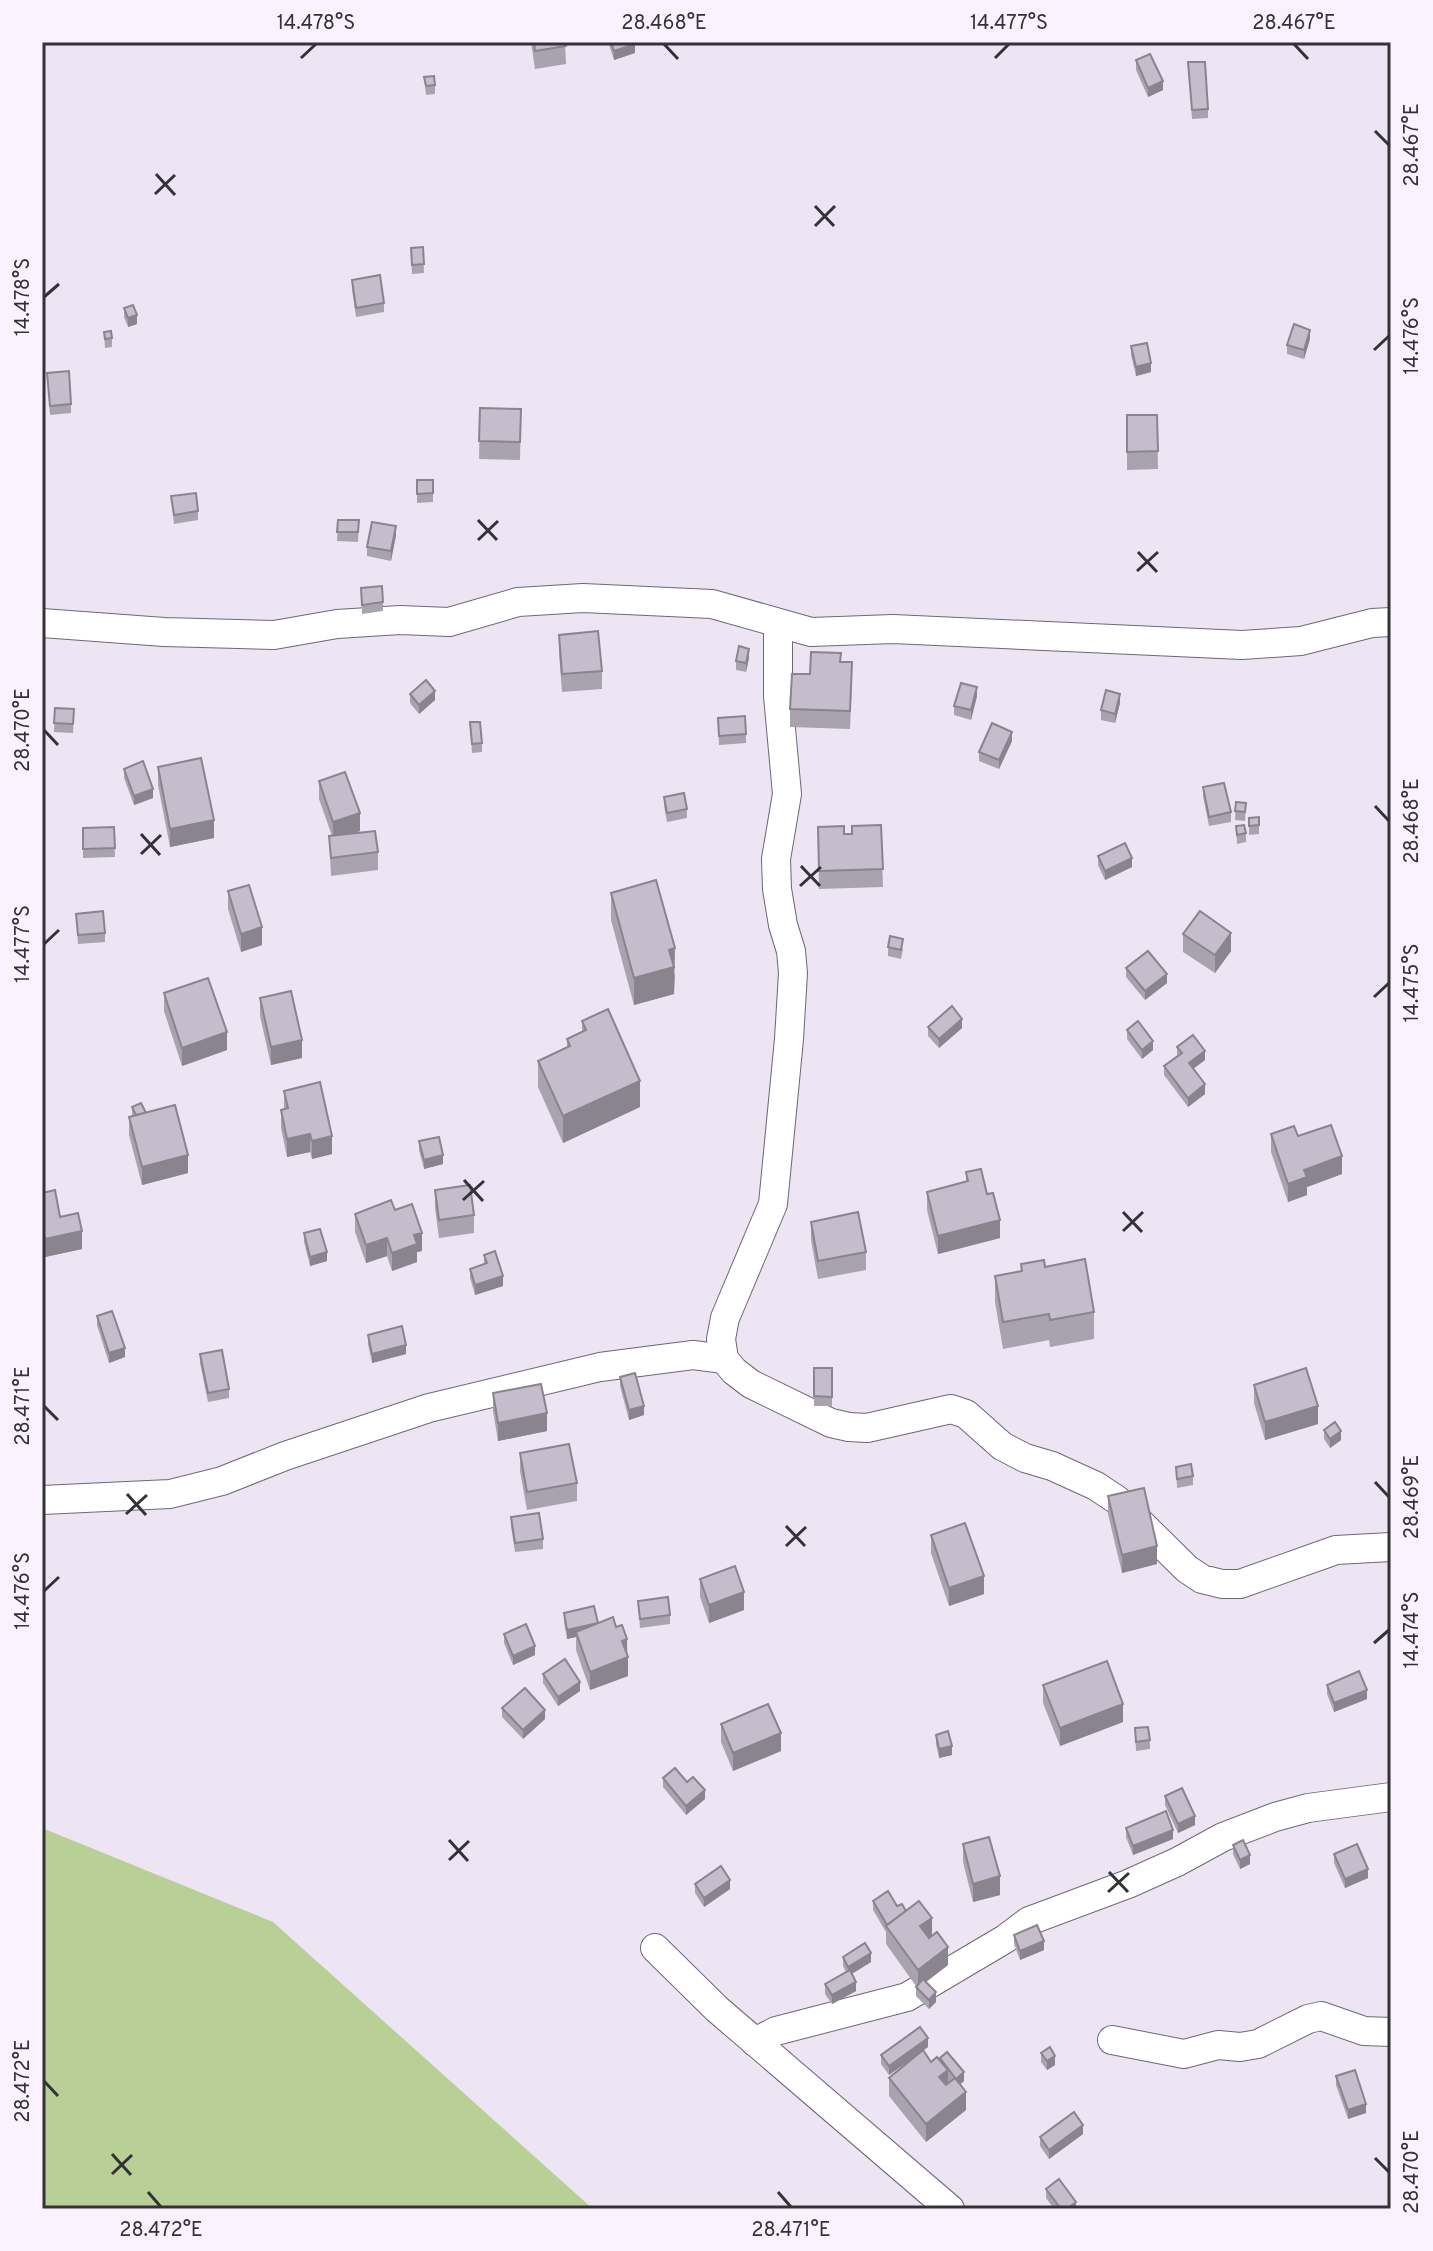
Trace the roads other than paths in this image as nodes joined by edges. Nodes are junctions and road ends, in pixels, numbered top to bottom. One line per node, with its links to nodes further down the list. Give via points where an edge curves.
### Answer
1 (1391, 622): 3 (street, via 1301,641 1242,645 893,629 811,632)
2 (42, 623): 3 (street, via 274,635 337,624 449,622 518,602 583,598 712,604)
3 (778, 624): 4 (street, via 787,794 776,859 793,973 790,1026 773,1204 725,1318)
4 (724, 1359): 5 (street, via 693,1355 600,1367 444,1404 170,1494); 6 (street, via 751,1384 840,1425 867,1428 951,1409 966,1414 1002,1446 1117,1500 1202,1579 1240,1584 1336,1550)
5 (42, 1500)
6 (1391, 1547)
7 (1391, 1797): 11 (street, via 1308,1808 1223,1837 1152,1873 1029,1921 907,1997 776,2031)
8 (655, 1948): 11 (street)
9 (1391, 2032): 10 (street, via 1364,2031 1321,2016 1258,2044 1218,2045 1184,2054)
10 (1112, 2040)
11 (755, 2042): 12 (street)
12 (950, 2209)

